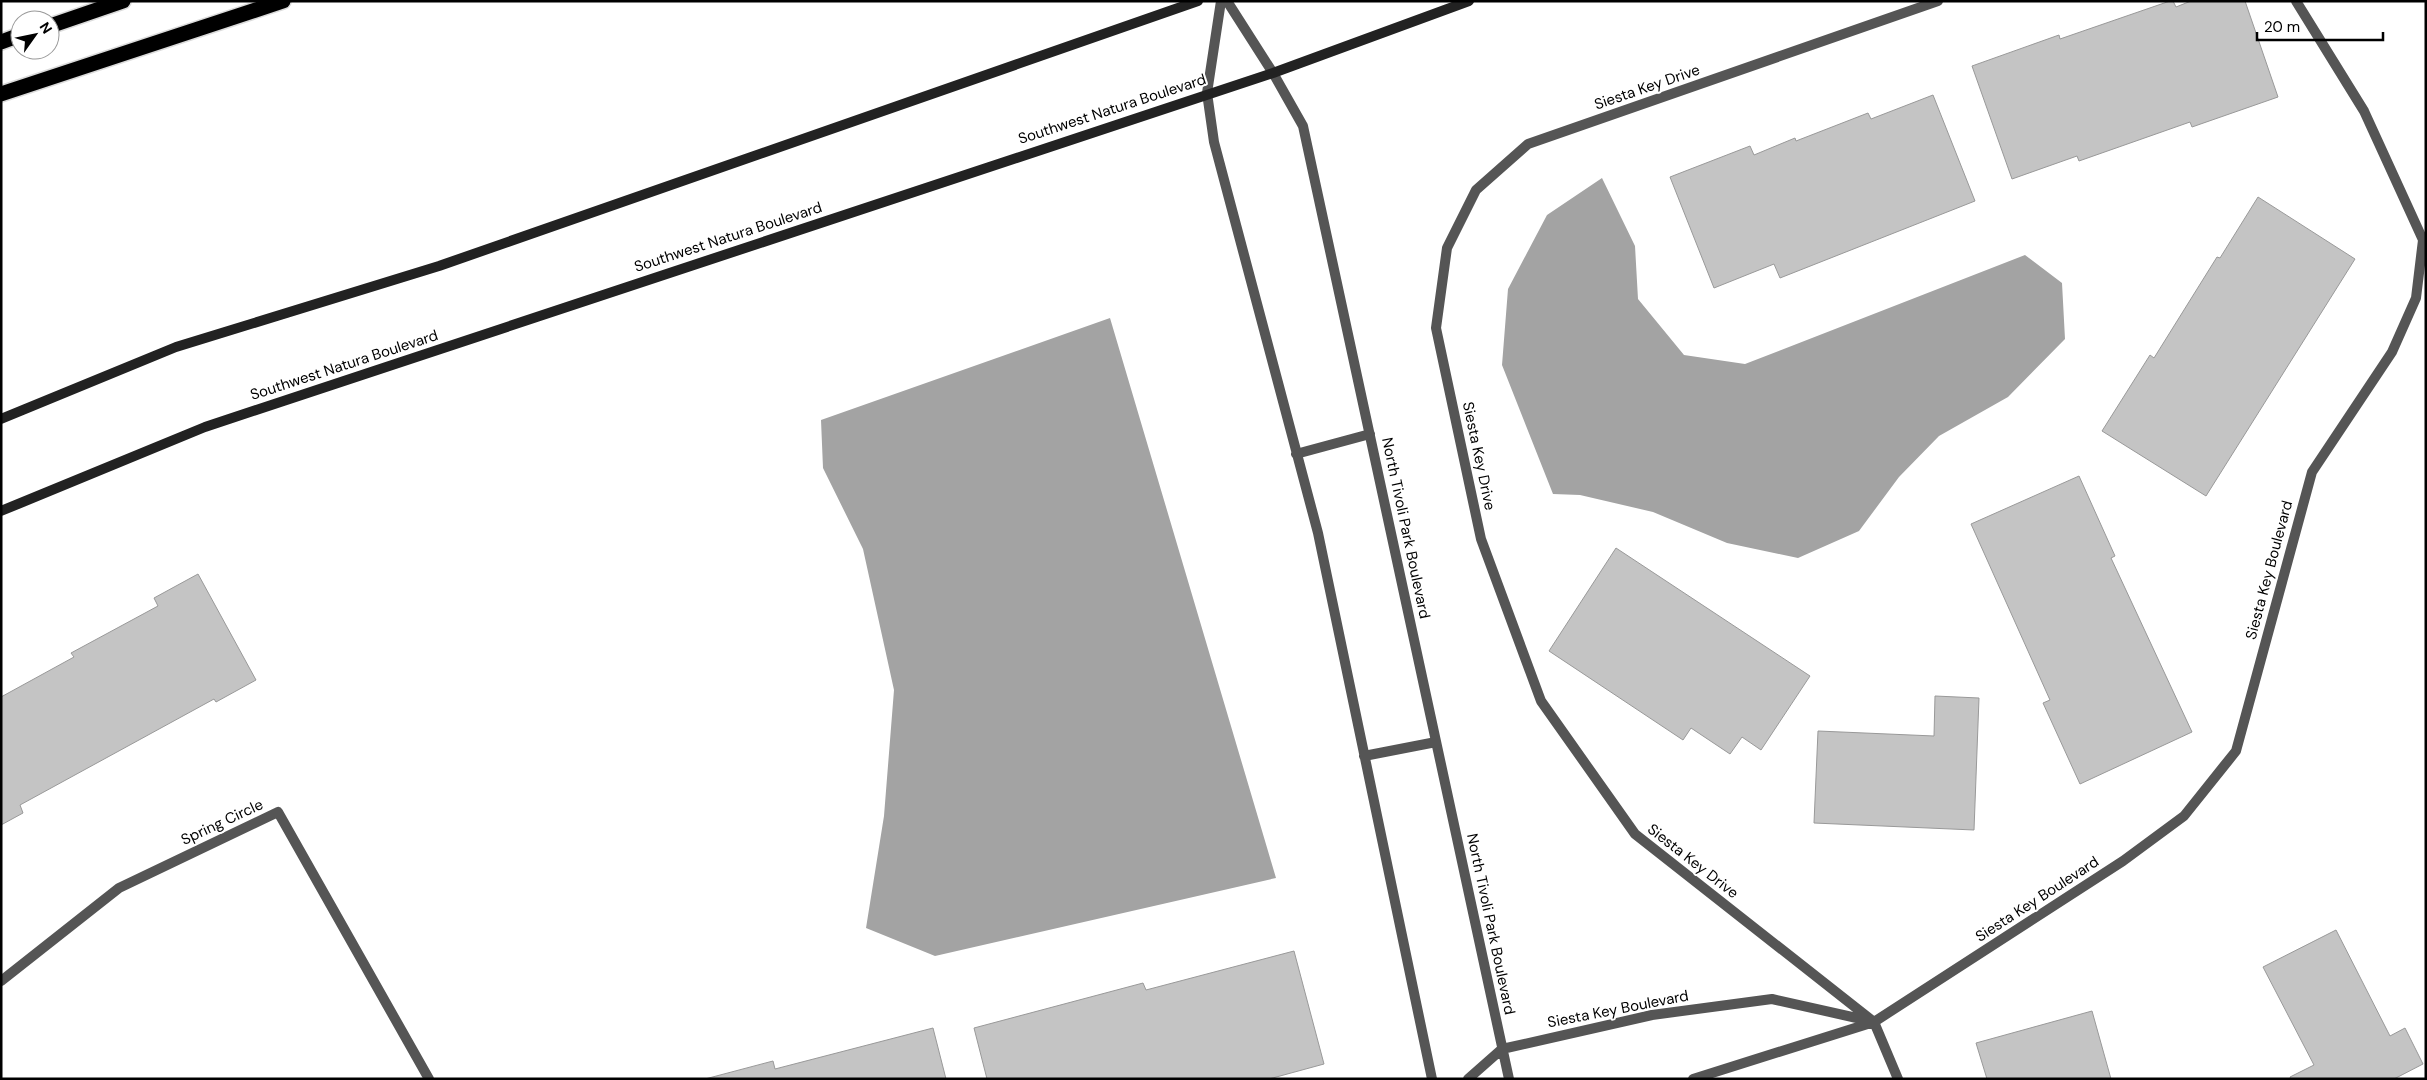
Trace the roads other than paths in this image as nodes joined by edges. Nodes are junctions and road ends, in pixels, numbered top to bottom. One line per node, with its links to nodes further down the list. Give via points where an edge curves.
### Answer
1 (123, 1): 9 (highway)
2 (283, 1): 12 (highway)
3 (1198, 1): 13 (street, via 439,266 176,347)
4 (1221, 1): 11 (street)
5 (1227, 1): 10 (street, North Tivoli Park Boulevard)
6 (1468, 1): 10 (street, Southwest Natura Boulevard)
7 (1938, 1): 20 (street, Siesta Key Drive, via 1528,144 1476,190 1447,248 1436,328 1482,538 1542,702 1635,834)
8 (2296, 1): 20 (street, Siesta Key Boulevard, via 2364,111 2423,240 2416,298 2392,352 2312,472 2236,751 2184,816 2123,861)
9 (60, 23)
10 (1273, 72): 11 (street, Southwest Natura Boulevard); 14 (street, North Tivoli Park Boulevard, via 1305,132)
11 (1207, 93): 15 (street, via 1214,142); 16 (street, Southwest Natura Boulevard, via 205,427)
12 (1, 94)
13 (1, 419)
14 (1370, 434): 15 (street); 17 (street, North Tivoli Park Boulevard)
15 (1296, 454): 18 (street, via 1318,533)
16 (1, 511)
17 (1436, 742): 18 (street); 21 (street, North Tivoli Park Boulevard)
18 (1364, 756): 23 (street)
19 (1, 981): 22 (street, Spring Circle, via 119,888 278,812)
20 (1874, 1022): 21 (street, Siesta Key Boulevard, via 1772,999 1652,1015); 26 (street, Siesta Key Boulevard); 27 (street, Siesta Key Drive)
21 (1502, 1049): 24 (street, Siesta Key Boulevard); 25 (street, North Tivoli Park Boulevard)
22 (430, 1079)
23 (1432, 1079)
24 (1468, 1079)
25 (1509, 1079)
26 (1693, 1079)
27 (1898, 1079)

